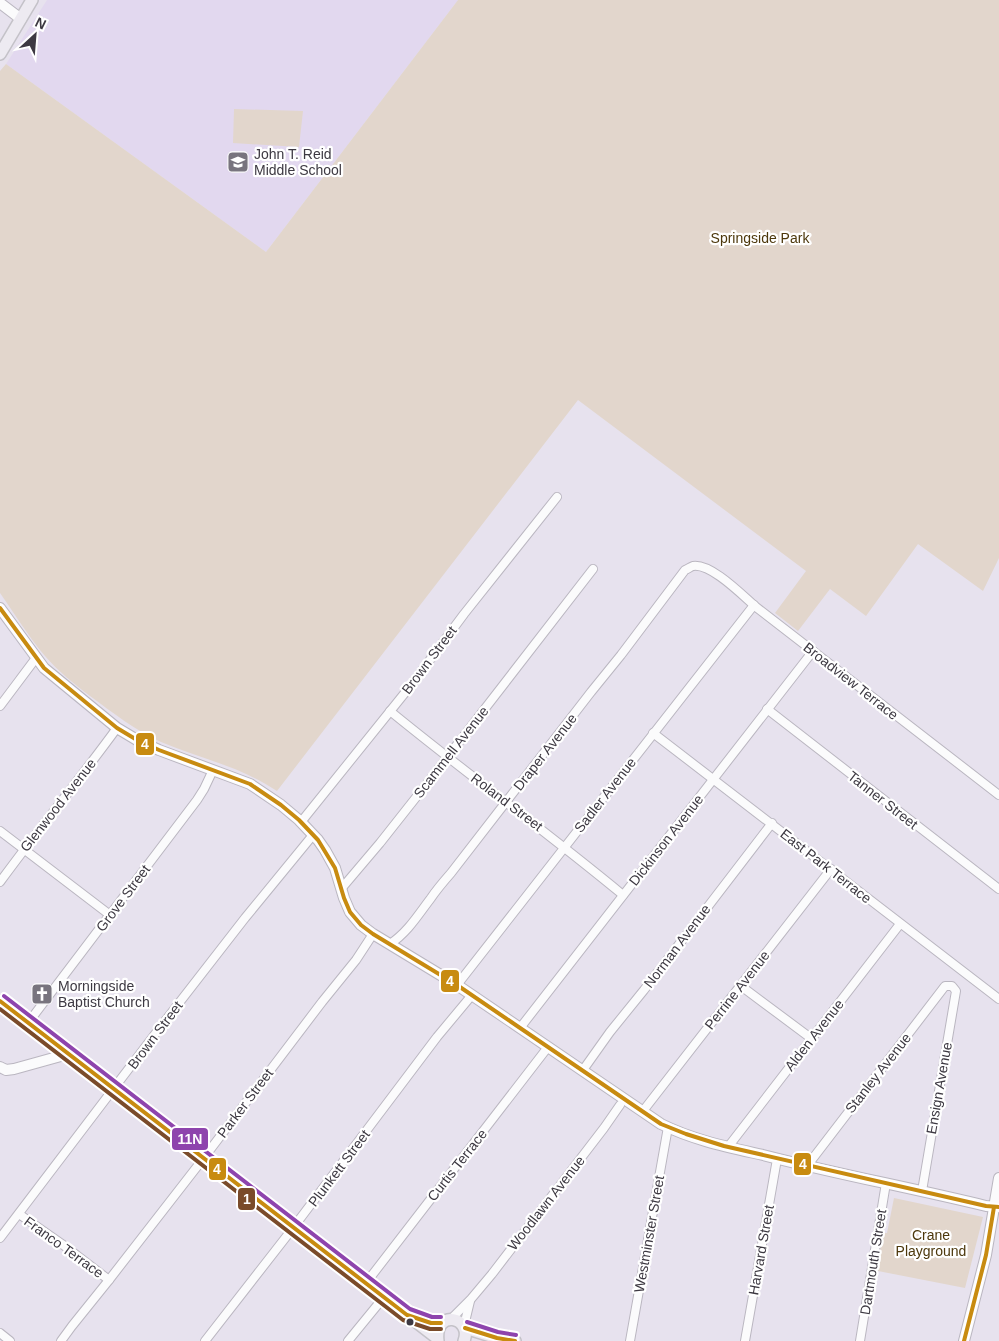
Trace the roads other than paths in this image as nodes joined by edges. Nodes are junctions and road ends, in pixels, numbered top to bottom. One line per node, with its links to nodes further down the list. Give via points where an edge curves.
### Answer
1 (32, 0): 3 (main road)
2 (0, 3): 3 (street)
3 (21, 19): 4 (main road)
4 (0, 54)
5 (557, 497): 14 (street, Brown Street)
6 (702, 567): 8 (street, Broadview Terrace); 21 (street, Draper Avenue, via 692,566 685,570)
7 (593, 569): 17 (street, Scammell Avenue)
8 (754, 605): 10 (street, Broadview Terrace); 16 (street, Sadler Avenue)
9 (0, 608): 11 (street)
10 (813, 651): 13 (street, Dickinson Avenue); 20 (street, Broadview Terrace)
11 (36, 658): 12 (street); 15 (street)
12 (0, 706)
13 (768, 709): 19 (street, Dickinson Avenue); 31 (street, Tanner Street)
14 (390, 711): 17 (street, Roland Street); 22 (street, Brown Street)
15 (117, 728): 18 (street, via 159,750); 27 (street, Glenwood Avenue)
16 (654, 733): 19 (street, East Park Terrace); 26 (street, Sadler Avenue)
17 (447, 757): 21 (street, Roland Street); 30 (street, Scammell Avenue)
18 (213, 770): 22 (street, via 250,784); 33 (street, Grove Street, via 197,800)
19 (714, 779): 23 (street, East Park Terrace); 32 (street, Dickinson Avenue)
20 (999, 795)
21 (506, 801): 26 (street, Roland Street); 36 (street, Draper Avenue, via 414,921)
22 (301, 822): 25 (street)
23 (772, 823): 28 (street, East Park Terrace); 49 (street, Norman Avenue)
24 (0, 831): 27 (street)
25 (313, 834): 30 (street, via 335,868); 50 (street, Brown Street)
26 (565, 847): 32 (street, Roland Street); 37 (street, Sadler Avenue)
27 (24, 849): 29 (street, Glenwood Avenue); 33 (street)
28 (831, 870): 34 (street, East Park Terrace); 38 (street, Perrine Avenue)
29 (0, 882)
30 (341, 889): 35 (street, via 350,912)
31 (999, 889)
32 (623, 895): 44 (street, Dickinson Avenue)
33 (110, 915): 43 (street, Grove Street)
34 (900, 924): 41 (street, East Park Terrace); 45 (street, Alden Avenue)
35 (373, 934): 36 (street); 55 (street, Parker Street)
36 (390, 944): 37 (street)
37 (457, 985): 40 (street)
38 (741, 986): 45 (street); 52 (street, Perrine Avenue)
39 (952, 986): 57 (street, Stanley Avenue, via 945,986); 60 (street, Ensign Avenue, via 956,991)
40 (472, 995): 44 (street); 63 (street, Plunkett Street)
41 (999, 999)
42 (0, 1001): 43 (main road)
43 (28, 1023): 47 (main road)
44 (520, 1028): 46 (street)
45 (812, 1039): 54 (street, Alden Avenue)
46 (548, 1047): 49 (street); 66 (street, Curtis Terrace)
47 (68, 1054): 48 (street, via 14,1069); 50 (main road)
48 (0, 1067)
49 (583, 1070): 52 (street)
50 (114, 1089): 55 (main road); 62 (street, Brown Street)
51 (620, 1106): 68 (street, Woodlawn Avenue)
52 (643, 1111): 53 (street)
53 (668, 1128): 54 (street); 79 (street, Westminster Street)
54 (728, 1147): 56 (street)
55 (204, 1158): 63 (main road); 65 (street, Parker Street)
56 (777, 1159): 57 (street); 80 (street, Harvard Street)
57 (806, 1166): 59 (street)
58 (999, 1178): 61 (street)
59 (886, 1183): 60 (street); 81 (street, Dartmouth Street)
60 (922, 1191): 61 (street)
61 (996, 1207): 82 (street)
62 (19, 1214): 64 (street, Brown Street); 65 (street, Franco Terrace)
63 (293, 1228): 66 (main road); 76 (street, Plunkett Street)
64 (0, 1238)
65 (110, 1280): 75 (street, Parker Street)
66 (366, 1283): 67 (main road)
67 (384, 1297): 69 (main road); 77 (street)
68 (471, 1299): 70 (street, Woodlawn Avenue); 72 (street, Woodlawn Avenue)
69 (407, 1315): 70 (main road, via 431,1323); 73 (main road)
70 (446, 1322): 72 (main road, via 458,1321); 73 (main road, via 437,1330)
71 (0, 1333): 74 (street)
72 (464, 1334): 78 (main road)
73 (438, 1340)
74 (10, 1341)
75 (62, 1341)
76 (205, 1341)
77 (348, 1341)
78 (515, 1341)
79 (630, 1341)
80 (745, 1341)
81 (860, 1341)
82 (964, 1341)

